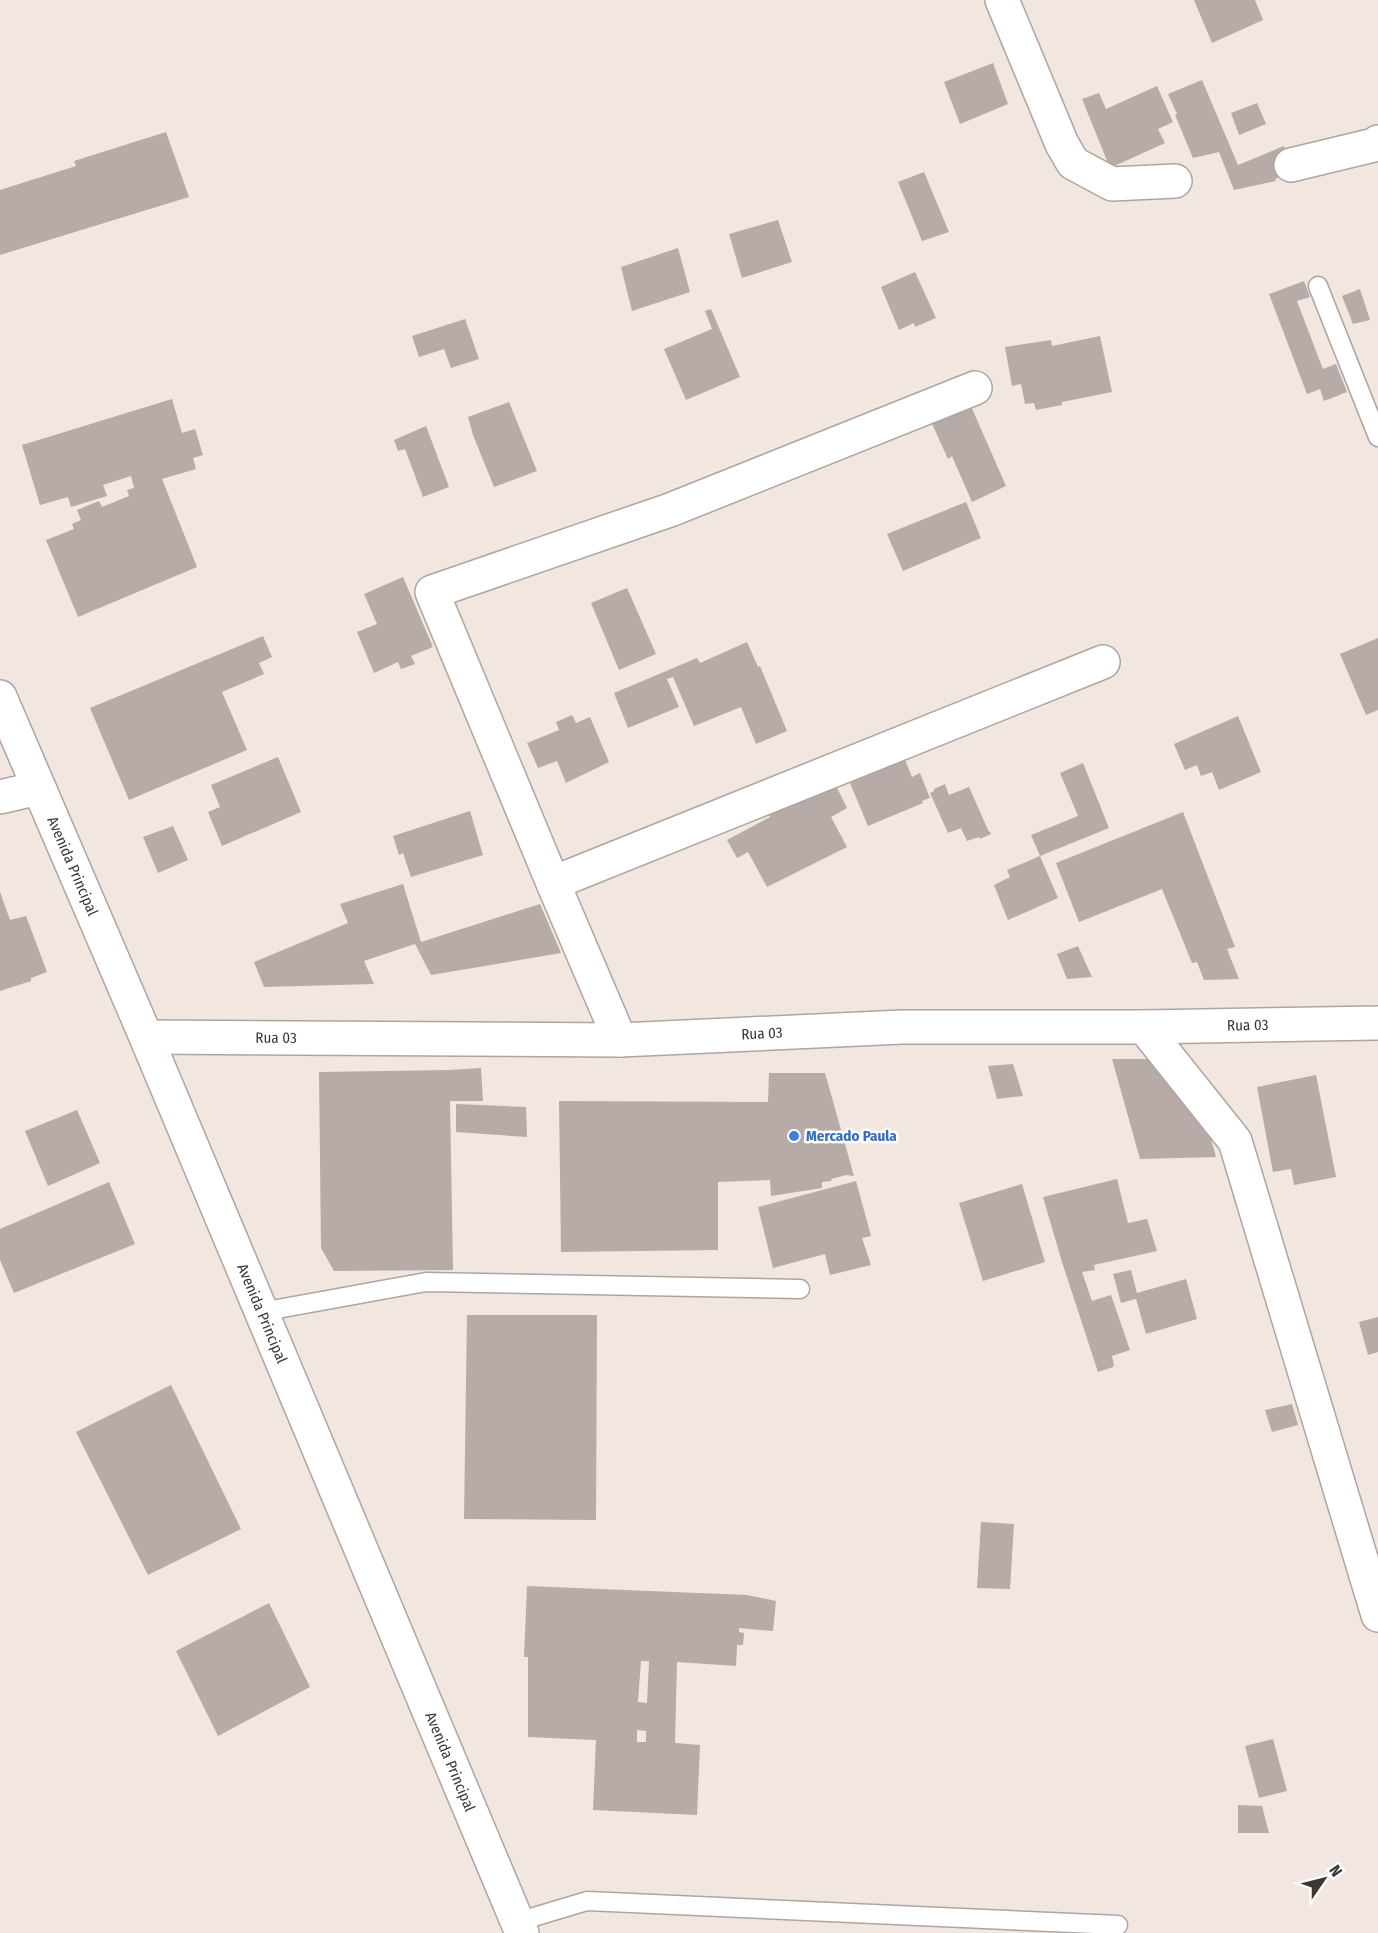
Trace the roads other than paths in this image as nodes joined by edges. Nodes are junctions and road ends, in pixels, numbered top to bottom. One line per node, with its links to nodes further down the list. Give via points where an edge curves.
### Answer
1 (1002, 0): 4 (street, via 1073,163 1112,184)
2 (1378, 142): 3 (street)
3 (1291, 165)
4 (1175, 181)
5 (1318, 286): 7 (lane)
6 (975, 388): 12 (street, via 670,510 432,592)
7 (1378, 437)
8 (1103, 662): 12 (street)
9 (0, 697): 10 (street, Avenida Principal)
10 (39, 788): 11 (street); 15 (street, Avenida Principal)
11 (0, 797)
12 (553, 883): 16 (street)
13 (1378, 1023): 14 (street, Rua 03)
14 (1144, 1027): 16 (street, Rua 03, via 902,1027); 19 (street, via 1235,1141)
15 (146, 1037): 16 (street, Rua 03); 18 (street, Avenida Principal)
16 (620, 1040)
17 (800, 1289): 18 (lane, via 426,1282)
18 (261, 1312): 21 (street, Avenida Principal)
19 (1378, 1615)
20 (1118, 1925): 21 (lane, via 587,1901)
21 (520, 1928)

